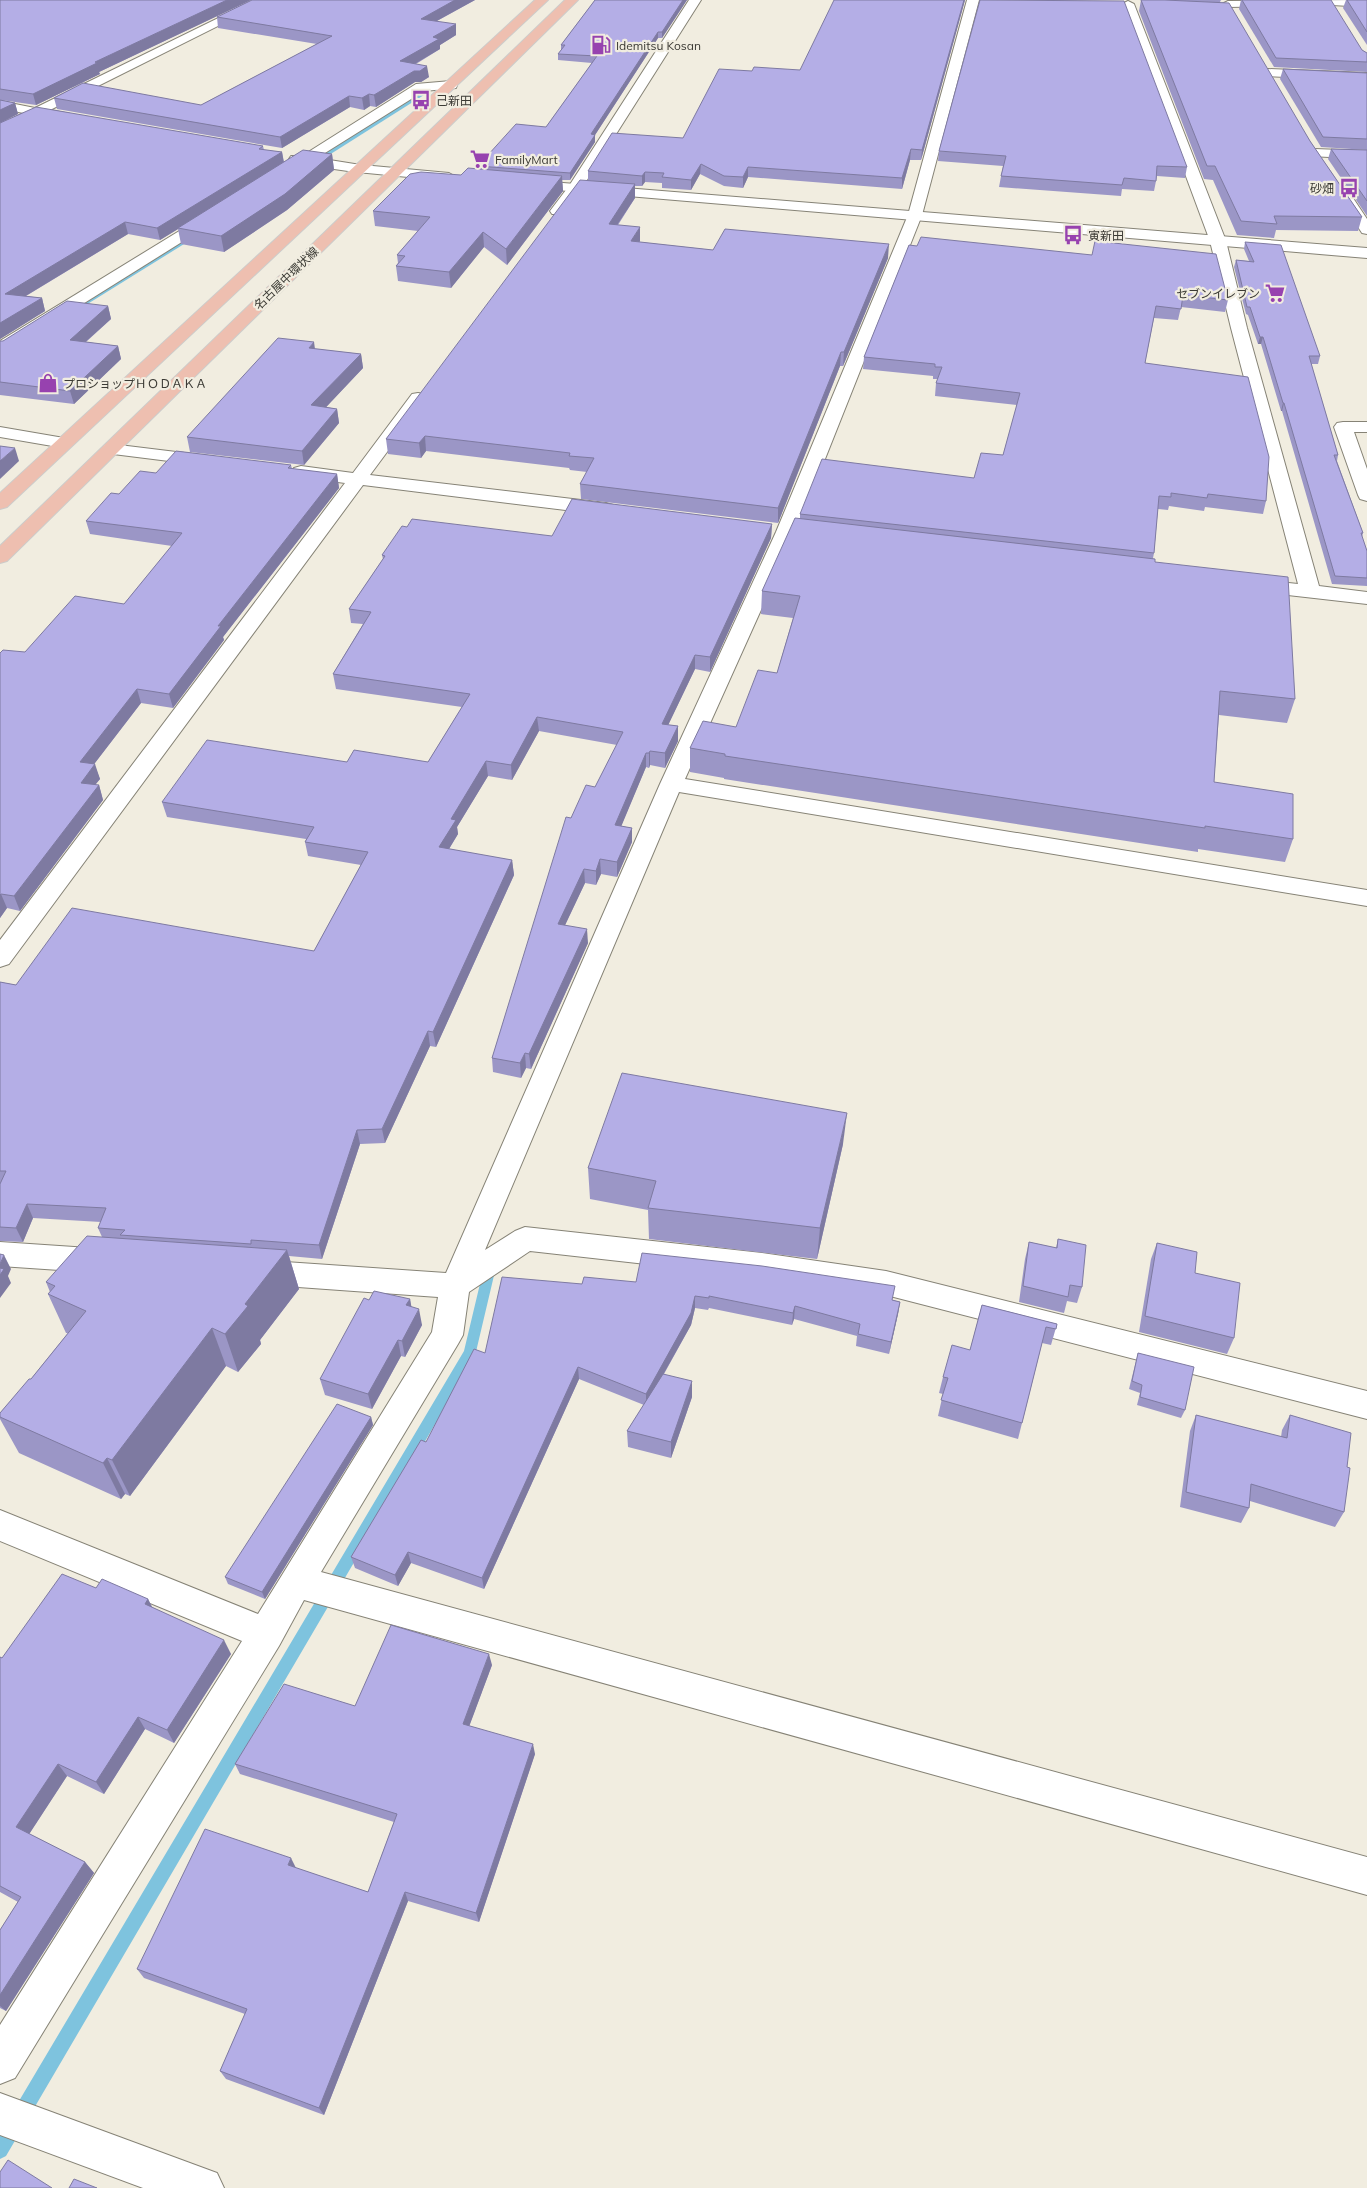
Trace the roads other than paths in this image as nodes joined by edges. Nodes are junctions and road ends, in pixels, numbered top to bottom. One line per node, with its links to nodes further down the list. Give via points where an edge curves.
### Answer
1 (264, 0): 18 (street)
2 (542, 0): 15 (main road, 名古屋中環状線)
3 (572, 0): 25 (main road, 名古屋中環状線)
4 (694, 0): 29 (street)
5 (973, 0): 31 (street)
6 (1332, 1): 7 (street); 9 (street); 11 (street)
7 (1367, 4)
8 (1143, 6): 34 (street, via 1124,3)
9 (1230, 8): 10 (street)
10 (1213, 9)
11 (1342, 18)
12 (1259, 58): 13 (street)
13 (1268, 74): 14 (street); 16 (street)
14 (1367, 77)
15 (451, 86): 23 (street, via 421,87); 24 (main road, 名古屋中環状線)
16 (1278, 89)
17 (0, 105): 18 (street)
18 (38, 112): 19 (street); 20 (street)
19 (76, 118)
20 (0, 130)
21 (1367, 155): 33 (street, via 1313,149)
22 (285, 157): 23 (street)
23 (305, 160): 24 (street); 27 (street)
24 (362, 169): 25 (street); 40 (main road, 名古屋中環状線)
25 (394, 172): 26 (street); 41 (main road, 名古屋中環状線)
26 (460, 178)
27 (270, 181)
28 (508, 182): 29 (street)
29 (575, 188): 31 (street); 32 (street)
30 (228, 207): 36 (street)
31 (915, 215): 34 (street); 52 (street, via 786,532)
32 (546, 227)
33 (1367, 230)
34 (1218, 241): 35 (street); 50 (street, via 1238,328)
35 (1367, 253)
36 (0, 348)
37 (428, 384): 44 (street)
38 (1367, 427): 45 (street, via 1343,426)
39 (0, 432): 40 (street)
40 (64, 443): 46 (main road, 名古屋中環状線)
41 (111, 449): 42 (street); 48 (main road, 名古屋中環状線)
42 (232, 463)
43 (280, 469): 44 (street)
44 (357, 478): 47 (street); 54 (street)
45 (1367, 495)
46 (0, 503)
47 (620, 511)
48 (0, 557)
49 (1231, 583): 50 (street)
50 (1310, 592): 51 (street)
51 (1367, 598)
52 (671, 784): 53 (street); 58 (street)
53 (1367, 898)
54 (0, 958)
55 (0, 1254): 56 (street)
56 (129, 1263)
57 (228, 1270): 58 (street)
58 (456, 1286): 59 (street, via 525,1239 762,1265 886,1283); 61 (street, via 447,1335)
59 (1367, 1405)
60 (0, 1525): 62 (street)
61 (296, 1580): 62 (street); 63 (street)
62 (266, 1634): 64 (street)
63 (1367, 1876)
64 (0, 2063)
65 (0, 2114): 66 (street)
66 (202, 2188)

